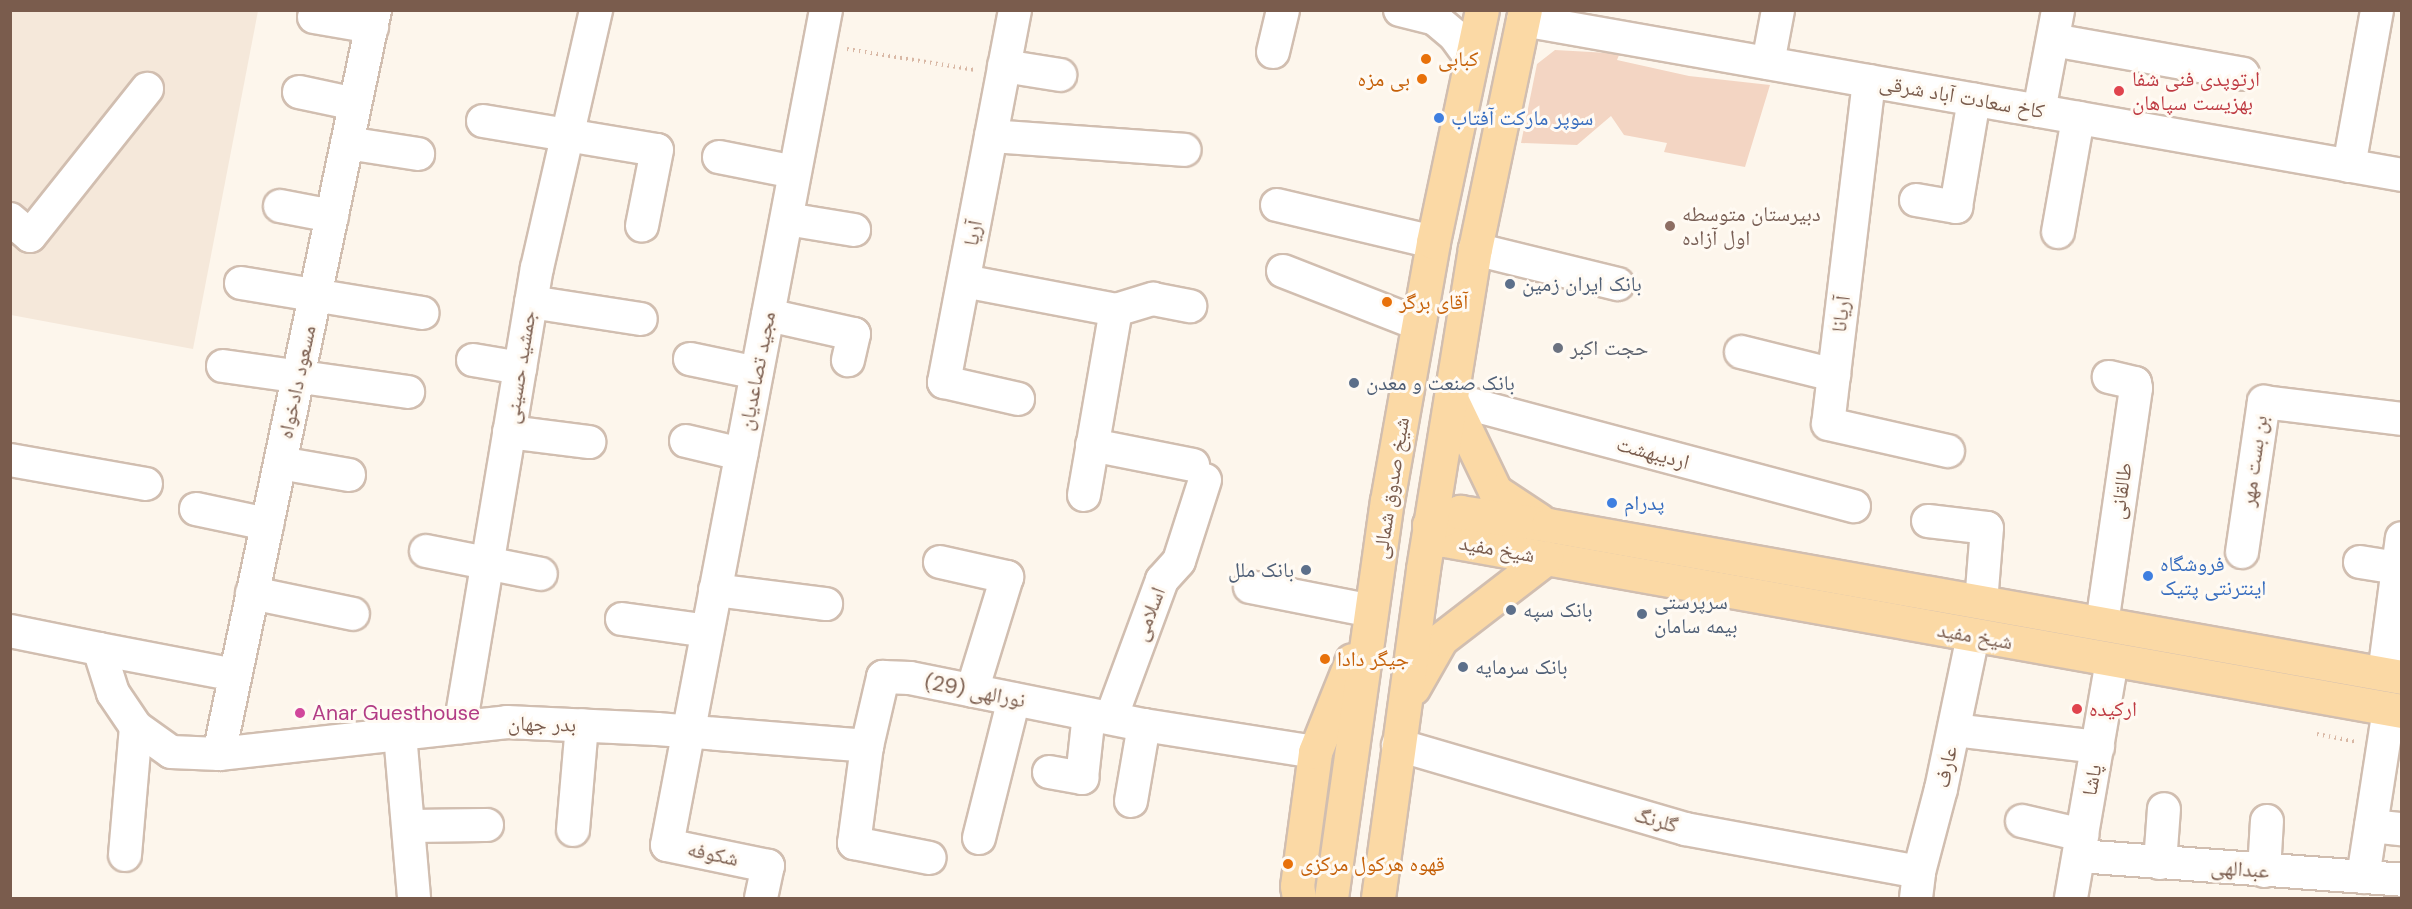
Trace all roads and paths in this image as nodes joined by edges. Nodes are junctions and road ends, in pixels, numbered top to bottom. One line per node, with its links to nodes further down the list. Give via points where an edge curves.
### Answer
1 (596, 10): 28 (street, جمشید حسینی)
2 (826, 10): 13 (street, مجید تصاعدیان)
3 (1015, 10): 17 (street, آریا)
4 (1283, 10): 14 (street)
5 (1400, 10): 15 (street, via 1435,19 1455,36)
6 (1482, 10): 15 (main road, شیخ صدوق شمالی)
7 (1778, 10): 16 (street)
8 (2377, 10): 34 (street)
9 (1524, 15): 16 (street, کاخ سعادت آباد شرقی); 47 (main road, شیخ صدوق شمالی)
10 (314, 17): 11 (street)
11 (373, 19): 24 (street, مسعود دادخواه)
12 (2055, 25): 18 (street); 25 (street)
13 (819, 45): 17 (path); 35 (street, مجید تصاعدیان)
14 (1273, 52)
15 (1471, 58): 46 (main road, شیخ صدوق شمالی)
16 (1768, 63): 20 (street, کاخ سعادت آباد شرقی)
17 (1004, 70): 19 (street); 29 (street, آریا)
18 (2243, 74)
19 (1060, 75)
20 (1869, 81): 23 (street, کاخ سعادت آباد شرقی); 67 (street, آریانا)
21 (147, 89): 41 (street, via 30,236)
22 (299, 92): 24 (street)
23 (1974, 99): 25 (street, کاخ سعادت آباد شرقی); 37 (street, via 1956,207)
24 (355, 104): 30 (street, مسعود دادخواه)
25 (2039, 111): 26 (street, کاخ سعادت آباد شرقی)
26 (2078, 118): 34 (street, کاخ سعادت آباد شرقی); 45 (street)
27 (483, 121): 28 (street)
28 (568, 132): 43 (street, via 657,150); 53 (street, جمشید حسینی)
29 (991, 136): 31 (street); 49 (street, آریا)
30 (347, 142): 32 (street); 40 (street, مسعود دادخواه)
31 (1185, 150)
32 (418, 154)
33 (719, 157): 35 (street)
34 (2349, 166): 36 (street, کاخ سعادت آباد شرقی)
35 (795, 172): 42 (street, مجید تصاعدیان)
36 (2402, 175)
37 (1916, 200)
38 (280, 206): 40 (street)
39 (1277, 206): 46 (street)
40 (332, 216): 52 (street, مسعود دادخواه)
41 (10, 219)
42 (787, 219): 44 (street); 57 (street, مجید تصاعدیان)
43 (642, 225)
44 (854, 230)
45 (2058, 232)
46 (1433, 242): 59 (main road, شیخ صدوق شمالی)
47 (1475, 249): 51 (street); 72 (main road, شیخ صدوق شمالی)
48 (1283, 271): 59 (street)
49 (964, 281): 55 (street); 71 (street, آریا, via 944,382)
50 (241, 283): 52 (street)
51 (1618, 284)
52 (315, 295): 56 (street); 69 (street, مسعود دادخواه)
53 (531, 302): 58 (street); 65 (street, جمشید حسینی)
54 (1190, 306): 55 (street, via 1153,299)
55 (1116, 310): 77 (street)
56 (423, 313)
57 (768, 315): 63 (street, via 854,333); 66 (street, مجید تصاعدیان)
58 (640, 319)
59 (1419, 324): 87 (main road, شیخ صدوق شمالی)
60 (1741, 352): 67 (street)
61 (690, 359): 66 (street)
62 (473, 360): 65 (street)
63 (848, 360)
64 (223, 366): 69 (street)
65 (520, 368): 74 (street, جمشید حسینی)
66 (757, 373): 79 (street, مجید تصاعدیان)
67 (1834, 375): 78 (street, آریانا, via 1827,419 1831,428)
68 (2109, 377): 108 (street, طالقانی, via 2134,383 2136,388)
69 (298, 378): 70 (street); 81 (street, مسعود دادخواه)
70 (408, 392)
71 (1018, 399)
72 (1451, 399): 85 (street, اردیبهشت); 90 (main road, شیخ صدوق شمالی); 91 (main road, via 1495,491)
73 (2402, 419): 93 (street, بن بست مهر, via 2264,402)
74 (509, 432): 76 (street); 98 (street, جمشید حسینی)
75 (686, 441): 79 (street)
76 (589, 442)
77 (1092, 445): 84 (street); 120 (street, اسلامی, via 1199,472 1179,561 1162,580)
78 (1948, 451)
79 (741, 454): 101 (street, مجید تصاعدیان)
80 (10, 460): 83 (street)
81 (280, 463): 82 (street); 89 (street, مسعود دادخواه)
82 (349, 475)
83 (146, 484)
84 (1084, 495)
85 (1854, 506)
86 (196, 509): 89 (street)
87 (1385, 518): 90 (main road); 105 (main road, شیخ صدوق شمالی)
88 (1928, 521): 103 (street, via 1988,528)
89 (267, 524): 102 (street, مسعود دادخواه)
90 (1429, 525): 91 (main road, شیخ مفید, via 1460,512); 95 (main road, شیخ مفید, via 1445,540); 118 (main road, شیخ صدوق شمالی)
91 (1548, 525): 103 (main road, شیخ مفید)
92 (426, 550): 98 (street)
93 (2242, 552)
94 (2400, 553): 97 (street); 115 (street)
95 (1546, 558): 111 (main road, شیخ مفید); 118 (main road, via 1441,639)
96 (940, 562): 116 (street, via 1007,577)
97 (2360, 562)
98 (488, 563): 99 (street); 124 (street, جمشید حسینی)
99 (541, 574)
100 (1250, 587): 105 (street)
101 (715, 590): 104 (street); 110 (street, مجید تصاعدیان)
102 (252, 593): 106 (street); 114 (street, مسعود دادخواه)
103 (1981, 602): 108 (main road, شیخ مفید)
104 (826, 604)
105 (1372, 611): 133 (main road); 157 (main road, شیخ صدوق شمالی)
106 (353, 614)
107 (622, 620): 110 (street)
108 (2102, 624): 115 (main road, شیخ مفید)
109 (10, 631): 112 (street)
110 (707, 631): 126 (street, مجید تصاعدیان)
111 (1973, 636): 113 (main road, شیخ مفید); 125 (street, عارف)
112 (99, 648): 114 (street); 123 (street, via 113,693)
113 (2112, 661): 119 (main road, شیخ مفید); 131 (street, پاشا)
114 (235, 675): 134 (street, مسعود دادخواه)
115 (2392, 676)
116 (972, 691): 117 (street, نورالهی (29)); 130 (street, نورالهی (29), via 910,678 883,677)
117 (1014, 699): 120 (street, نورالهی (29)); 145 (street)
118 (1404, 702): 129 (main road, شیخ صدوق شمالی)
119 (2396, 710): 132 (street)
120 (1100, 716): 122 (street, نورالهی (29)); 135 (street, اسلامی, via 1082,778)
121 (582, 725): 124 (street, بدر جهان, via 507,722); 126 (street, بدر جهان); 144 (street)
122 (1144, 725): 133 (street, نورالهی (29)); 136 (street)
123 (135, 727): 134 (street, بدر جهان, via 171,752); 147 (street)
124 (460, 727): 127 (street, بدر جهان)
125 (1953, 730): 131 (street); 153 (street, عارف)
126 (687, 731): 130 (street); 155 (street, شکوفه, via 667,845 768,866)
127 (400, 734): 134 (street, بدر جهان); 141 (street)
128 (2317, 734): 132 (path)
129 (1398, 745): 153 (street, گلرنگ, via 1685,828); 158 (main road, شیخ صدوق شمالی)
130 (867, 746): 148 (street, via 854,843)
131 (2098, 747): 146 (street, پاشا)
132 (2383, 747): 142 (street)
133 (1315, 752): 156 (main road, via 1297,886)
134 (219, 754)
135 (1048, 772)
136 (1131, 801)
137 (2164, 809): 149 (street)
138 (2022, 821): 146 (street)
139 (2267, 821): 150 (street)
140 (487, 825): 141 (street)
141 (409, 826): 154 (street)
142 (2371, 826): 143 (street); 151 (street)
143 (2402, 829)
144 (573, 830)
145 (979, 838)
146 (2080, 845): 149 (street, عبدالهی); 159 (street, پاشا)
147 (125, 855)
148 (930, 858)
149 (2160, 863): 150 (street, عبدالهی)
150 (2264, 871): 151 (street, عبدالهی)
151 (2363, 877): 152 (street, عبدالهی)
152 (2402, 880)
153 (1917, 885)
154 (414, 898)
155 (761, 898)
156 (1299, 898)
157 (1331, 898)
158 (1378, 898)
159 (2071, 898)

